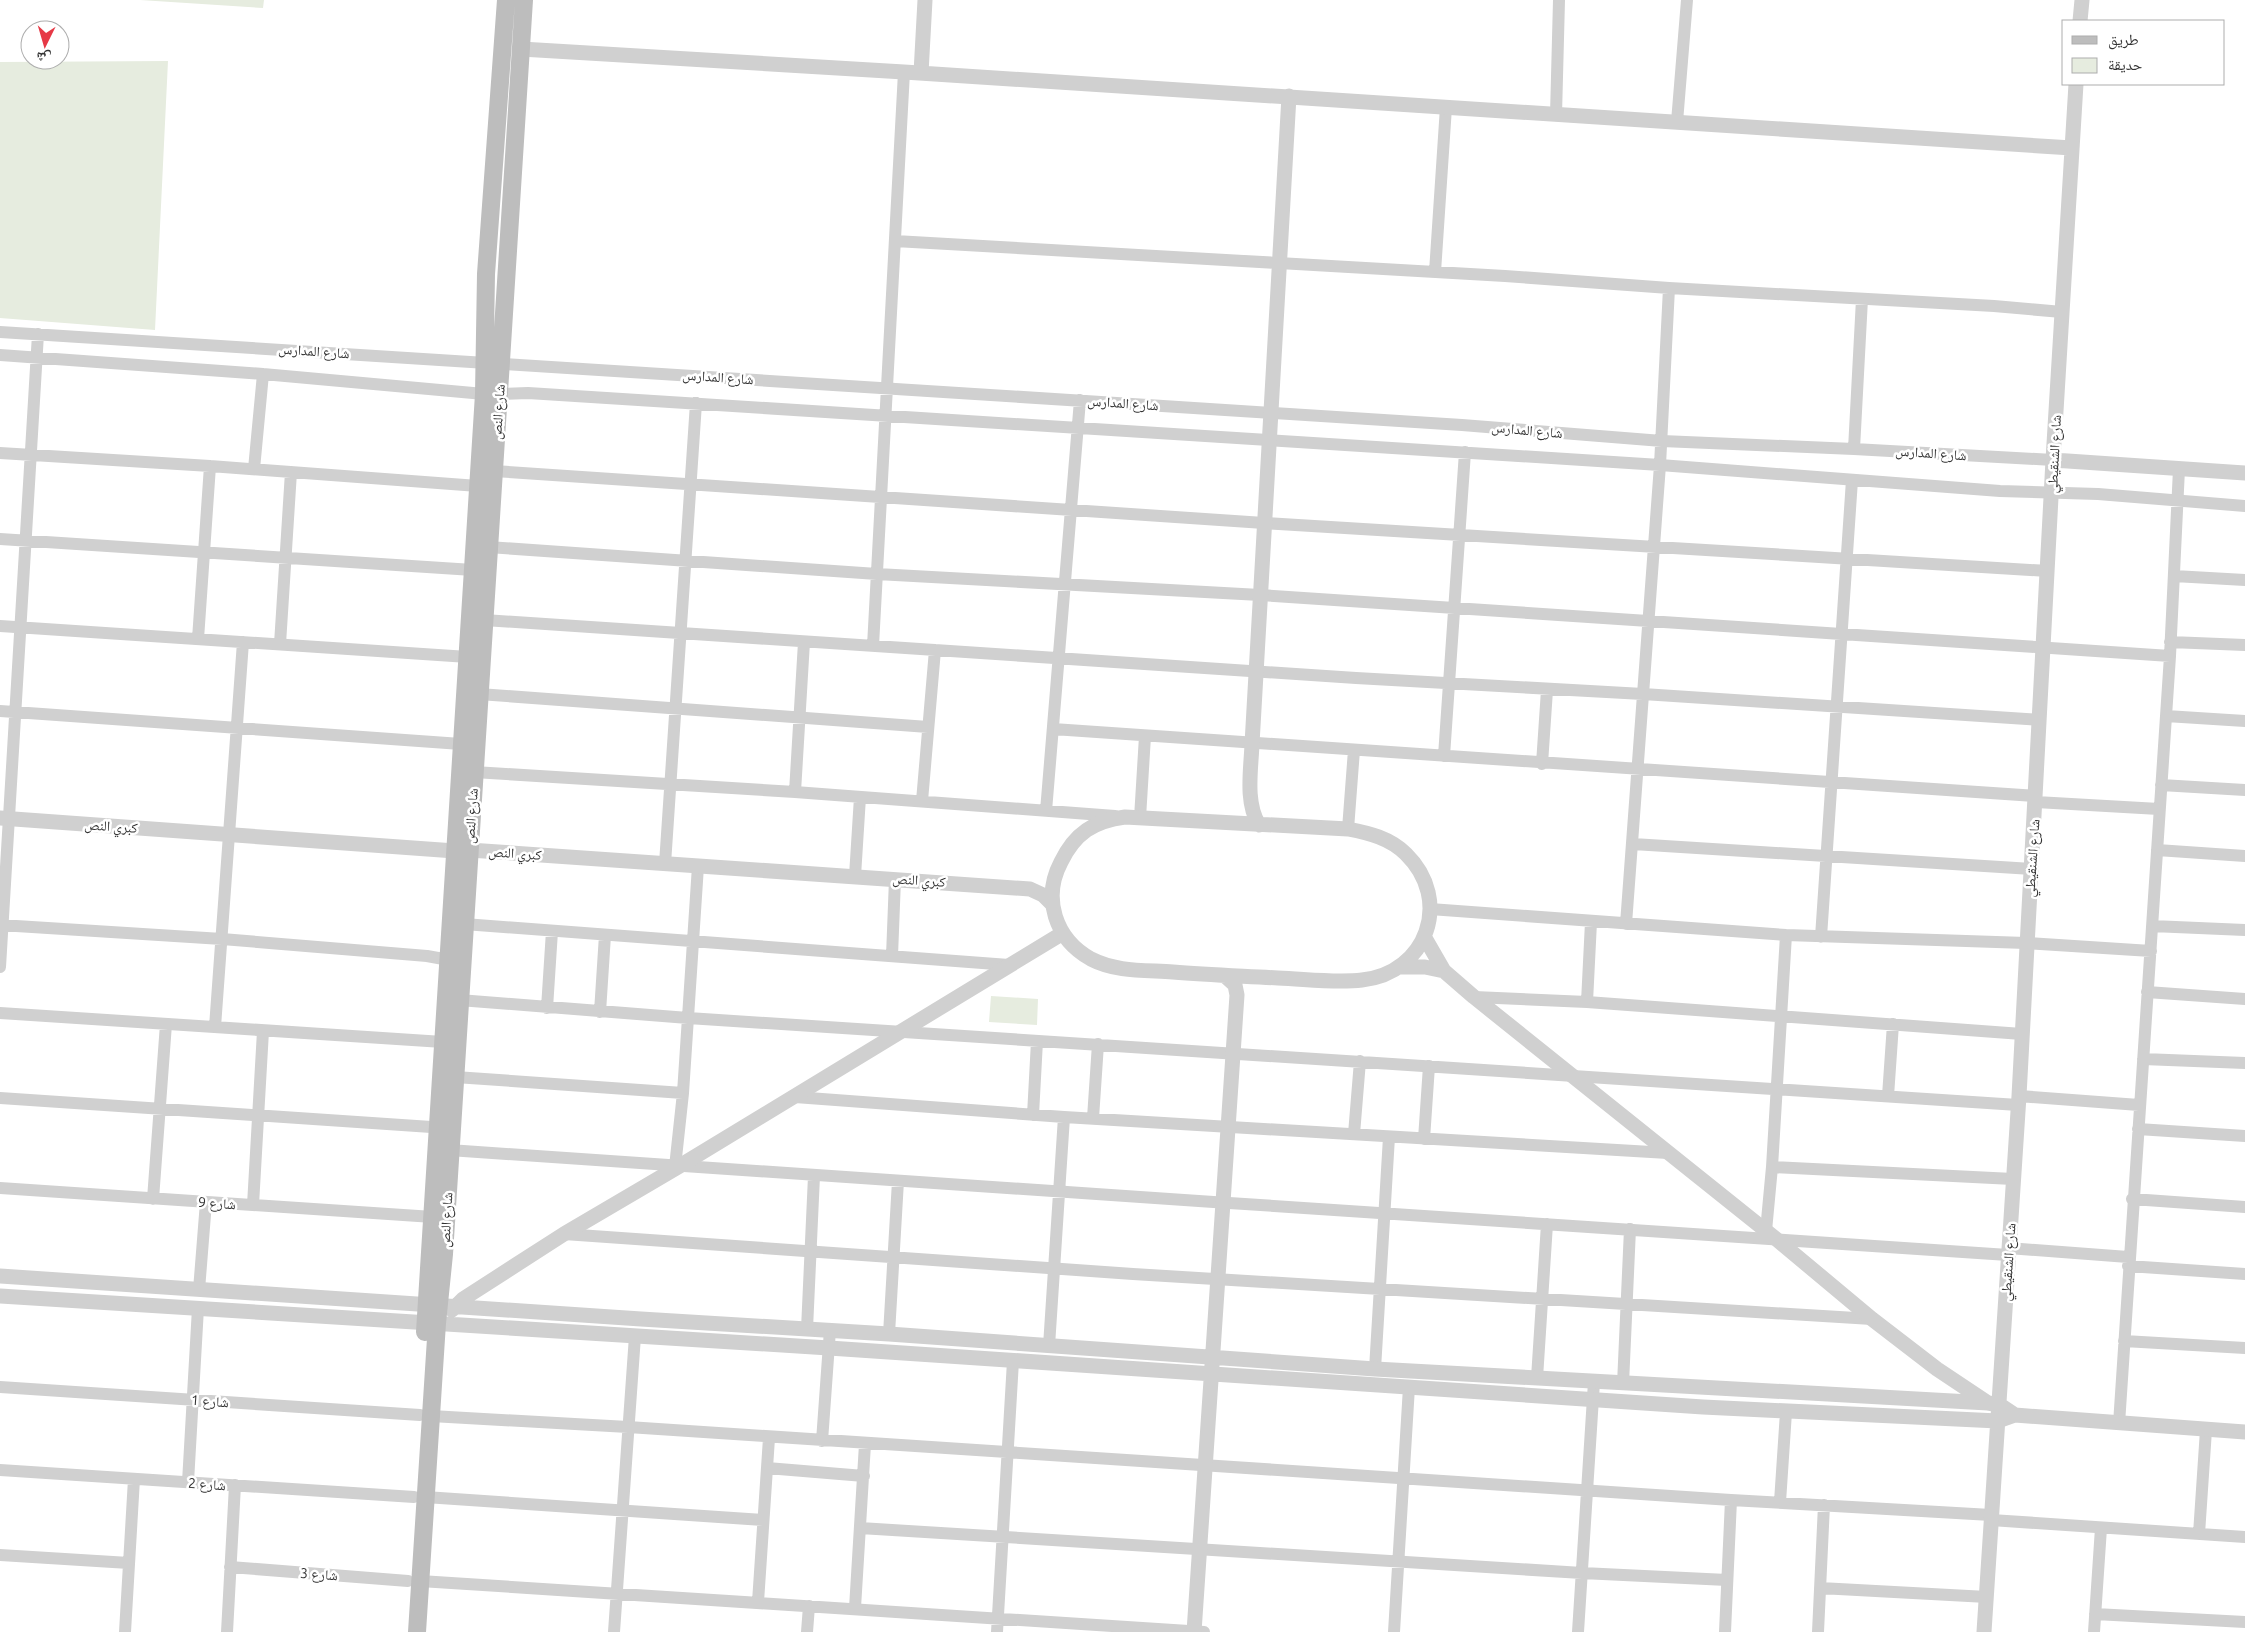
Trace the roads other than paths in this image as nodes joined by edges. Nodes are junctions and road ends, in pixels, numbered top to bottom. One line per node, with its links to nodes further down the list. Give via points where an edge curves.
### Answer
1 (506, 0): 27 (main road, شارع النص, via 486,274)
2 (524, 0): 8 (main road, شارع النص)
3 (925, 0): 10 (street)
4 (1560, 0): 14 (street)
5 (1687, 0): 15 (street)
6 (2082, 0): 7 (street)
7 (2080, 20)
8 (520, 49): 9 (street); 27 (main road, شارع النص)
9 (904, 72): 10 (street); 17 (street)
10 (921, 73): 12 (street)
11 (2076, 85): 16 (street, شارع الشنقيطي)
12 (1289, 96): 13 (street); 18 (street)
13 (1446, 108): 14 (street); 19 (street)
14 (1556, 115): 15 (street)
15 (1678, 122): 16 (street)
16 (2072, 148): 22 (street, شارع الشنقيطي)
17 (895, 241): 18 (street); 29 (street)
18 (1280, 263): 19 (street); 33 (street)
19 (1435, 272): 20 (street)
20 (1669, 288): 21 (street); 37 (street)
21 (1862, 299): 22 (street); 38 (street)
22 (2062, 312): 42 (street, شارع الشنقيطي)
23 (0, 332): 24 (street, شارع المدارس)
24 (38, 334): 26 (street); 27 (street, شارع المدارس)
25 (0, 356): 26 (street, شارع المدارس)
26 (36, 358): 28 (street, شارع المدارس); 41 (street)
27 (493, 363): 29 (street, شارع المدارس); 30 (main road, شارع النص)
28 (263, 374): 30 (street, شارع المدارس); 45 (street)
29 (887, 388): 31 (street, شارع المدارس); 34 (street)
30 (492, 394): 32 (street, شارع المدارس, via 528,393); 47 (main road, شارع النص); 51 (main road, شارع النص)
31 (1080, 400): 33 (street, شارع المدارس); 35 (street)
32 (696, 403): 34 (street, شارع المدارس); 52 (street)
33 (1270, 413): 36 (street); 37 (street, شارع المدارس)
34 (885, 414): 35 (street, شارع المدارس); 54 (street)
35 (1078, 428): 36 (street, شارع المدارس); 57 (street)
36 (1268, 440): 39 (street, شارع المدارس); 58 (street)
37 (1662, 441): 38 (street, شارع المدارس); 43 (street)
38 (1854, 449): 42 (street, شارع المدارس)
39 (1465, 452): 43 (street, شارع المدارس); 59 (street)
40 (0, 453): 41 (street)
41 (31, 455): 44 (street); 61 (street)
42 (2053, 460): 46 (street, شارع المدارس); 53 (street, شارع الشنقيطي)
43 (1660, 464): 50 (street, شارع المدارس); 63 (street)
44 (210, 466): 45 (street); 64 (street)
45 (254, 469): 48 (street)
46 (2179, 469): 49 (street, شارع المدارس); 55 (street)
47 (494, 471): 52 (street); 62 (main road, شارع النص)
48 (291, 472): 51 (street); 65 (street)
49 (2245, 473)
50 (1852, 480): 53 (street, شارع المدارس); 67 (street)
51 (478, 486): 68 (main road, شارع النص)
52 (690, 486): 54 (street); 66 (street)
53 (2052, 494): 55 (street, شارع المدارس); 69 (street, شارع الشنقيطي)
54 (881, 497): 57 (street); 70 (street)
55 (2178, 500): 56 (street, شارع المدارس); 71 (street)
56 (2245, 506)
57 (1071, 510): 58 (street); 73 (street)
58 (1264, 523): 59 (street); 74 (street)
59 (1461, 535): 63 (street); 75 (street)
60 (0, 539): 61 (street)
61 (26, 540): 64 (street); 79 (street)
62 (488, 547): 66 (street); 76 (main road, شارع النص)
63 (1654, 548): 67 (street); 77 (street)
64 (205, 552): 65 (street); 82 (street)
65 (286, 558): 68 (street); 86 (street)
66 (686, 560): 70 (street); 80 (street)
67 (1846, 560): 69 (street); 81 (street)
68 (473, 570): 92 (main road, شارع النص)
69 (2048, 572): 89 (street, شارع الشنقيطي)
70 (877, 574): 73 (street); 88 (street)
71 (2174, 576): 72 (street); 85 (street)
72 (2245, 580)
73 (1064, 585): 74 (street); 93 (street)
74 (1260, 595): 75 (street); 94 (street)
75 (1456, 609): 77 (street); 95 (street)
76 (484, 620): 80 (street); 97 (main road, شارع النص)
77 (1649, 621): 81 (street); 98 (street)
78 (0, 626): 79 (street)
79 (21, 627): 82 (street); 102 (street)
80 (680, 634): 84 (street); 100 (street)
81 (1840, 635): 89 (street); 99 (street)
82 (198, 639): 83 (street)
83 (243, 642): 86 (street); 107 (street)
84 (804, 642): 88 (street); 104 (street)
85 (2170, 642): 87 (street); 91 (street)
86 (280, 644): 92 (street)
87 (2245, 645)
88 (873, 646): 90 (street)
89 (2044, 648): 91 (street); 105 (street, شارع الشنقيطي)
90 (935, 650): 93 (street); 108 (street)
91 (2170, 656): 103 (street)
92 (468, 657): 111 (main road, شارع النص)
93 (1059, 657): 94 (street); 109 (street)
94 (1255, 671): 95 (street); 112 (street)
95 (1450, 684): 96 (street); 114 (street)
96 (1547, 690): 98 (street); 115 (street)
97 (479, 694): 100 (street); 117 (main road, شارع النص)
98 (1643, 694): 99 (street); 116 (street)
99 (1836, 707): 105 (street); 118 (street)
100 (674, 708): 104 (street); 119 (street)
101 (0, 711): 102 (street)
102 (17, 712): 107 (street); 130 (street)
103 (2166, 716): 106 (street); 120 (street)
104 (800, 717): 108 (street); 122 (street)
105 (2040, 720): 125 (street, شارع الشنقيطي)
106 (2245, 722)
107 (236, 727): 111 (street); 134 (street)
108 (928, 727): 126 (street)
109 (1053, 730): 110 (street); 128 (street)
110 (1145, 736): 112 (street); 129 (street)
111 (461, 744): 137 (main road, شارع النص)
112 (1252, 744): 113 (street); 124 (street)
113 (1354, 750): 114 (street); 133 (street)
114 (1444, 756): 115 (street)
115 (1542, 764): 116 (street)
116 (1639, 771): 118 (street); 135 (street)
117 (474, 772): 119 (street); 137 (main road, شارع النص)
118 (1831, 783): 125 (street); 139 (street)
119 (670, 784): 122 (street); 140 (street)
120 (2161, 785): 121 (street); 127 (street)
121 (2245, 790)
122 (795, 792): 123 (street)
123 (860, 796): 126 (street); 143 (street)
124 (1250, 798): 131 (street); 132 (street)
125 (2036, 799): 127 (street); 142 (street, شارع الشنقيطي)
126 (922, 801): 128 (street)
127 (2159, 809): 136 (street)
128 (1046, 811): 129 (street)
129 (1133, 817): 131 (street); 144 (street, via 1100,821 1085,830 1071,844)
130 (5, 818): 134 (street, كبري النص); 152 (street)
131 (1235, 823): 132 (street)
132 (1259, 825): 133 (street)
133 (1348, 829): 148 (street, via 1379,836 1406,853 1424,880)
134 (229, 835): 137 (street, كبري النص); 161 (street)
135 (1633, 844): 139 (street); 151 (street)
136 (2157, 850): 138 (street); 153 (street)
137 (462, 851): 140 (street, كبري النص); 150 (main road, شارع النص); 166 (main road, شارع النص)
138 (2245, 856)
139 (1826, 857): 142 (street); 159 (street)
140 (665, 864): 141 (street, كبري النص)
141 (698, 866): 143 (street, كبري النص); 162 (street)
142 (2032, 870): 163 (street, شارع الشنقيطي)
143 (855, 876): 145 (street, كبري النص)
144 (1054, 876): 146 (street); 147 (street)
145 (895, 878): 146 (street, كبري النص); 165 (street)
146 (1030, 889): 147 (street, via 1044,895)
147 (1051, 903): 156 (street)
148 (1430, 909): 149 (street); 160 (street)
149 (1591, 922): 151 (street); 177 (street)
150 (464, 924): 155 (street); 176 (main road, شارع النص)
151 (1626, 924): 158 (street)
152 (1, 925): 161 (street); 168 (street)
153 (2152, 926): 154 (street); 164 (street)
154 (2245, 930)
155 (552, 931): 157 (street); 179 (street)
156 (1063, 933): 167 (street); 171 (street, via 1078,950 1108,966)
157 (605, 935): 162 (street); 180 (street)
158 (1786, 935): 159 (street); 182 (street)
159 (1820, 937): 163 (street)
160 (1425, 938): 169 (street); 170 (street)
161 (222, 939): 166 (street); 186 (street)
162 (693, 941): 165 (street); 183 (street)
163 (2026, 943): 164 (street); 189 (street, شارع الشنقيطي)
164 (2151, 951): 173 (street)
165 (892, 956): 167 (street)
166 (448, 960): 191 (main road, شارع النص)
167 (1009, 965): 188 (street)
168 (0, 967)
169 (1399, 967): 170 (street); 172 (street, via 1379,976 1354,981)
170 (1444, 971): 174 (street)
171 (1225, 976): 172 (street); 178 (street, via 1235,985)
172 (1257, 977): 178 (street)
173 (2147, 992): 175 (street); 194 (street)
174 (1474, 997): 177 (street); 198 (street)
175 (2245, 998)
176 (459, 1000): 179 (street); 199 (main road, شارع النص)
177 (1587, 1002): 182 (street)
178 (1236, 1006): 193 (street)
179 (547, 1008): 180 (street)
180 (600, 1012): 183 (street)
181 (0, 1013): 184 (street)
182 (1781, 1016): 185 (street); 200 (street)
183 (688, 1018): 188 (street); 201 (street)
184 (166, 1024): 186 (street); 207 (street)
185 (1892, 1024): 189 (street); 202 (street)
186 (215, 1027): 187 (street)
187 (263, 1031): 191 (street); 209 (street)
188 (899, 1032): 190 (street); 203 (street)
189 (2022, 1034): 205 (street, شارع الشنقيطي)
190 (1037, 1041): 192 (street); 208 (street)
191 (443, 1042): 213 (main road, شارع النص)
192 (1098, 1044): 193 (street); 211 (street)
193 (1233, 1053): 195 (street); 212 (street)
194 (2143, 1058): 196 (street); 206 (street)
195 (1360, 1061): 197 (street); 215 (street)
196 (2245, 1063)
197 (1429, 1066): 198 (street); 218 (street)
198 (1570, 1075): 200 (street); 220 (street)
199 (455, 1077): 201 (street); 213 (main road, شارع النص)
200 (1777, 1089): 202 (street); 222 (street)
201 (683, 1093): 221 (street)
202 (1888, 1096): 205 (street)
203 (795, 1097): 208 (street); 221 (street)
204 (0, 1098): 207 (street)
205 (2018, 1101): 206 (street); 224 (street, شارع الشنقيطي)
206 (2139, 1105): 214 (street)
207 (160, 1110): 209 (street); 228 (street)
208 (1033, 1115): 210 (street)
209 (259, 1116): 213 (street); 232 (street)
210 (1064, 1117): 211 (street); 227 (street)
211 (1092, 1118): 212 (street)
212 (1228, 1127): 215 (street); 231 (street)
213 (445, 1128): 219 (main road, شارع النص); 235 (main road, شارع النص)
214 (2138, 1129): 216 (street); 229 (street)
215 (1354, 1134): 217 (street)
216 (2245, 1136)
217 (1389, 1137): 218 (street); 234 (street)
218 (1424, 1139): 220 (street)
219 (449, 1150): 221 (street); 254 (main road, شارع النص)
220 (1668, 1153): 239 (street)
221 (677, 1167): 223 (street); 238 (street)
222 (1772, 1167): 224 (street); 239 (street)
223 (814, 1176): 225 (street); 240 (street)
224 (2013, 1179): 241 (street, شارع الشنقيطي)
225 (898, 1181): 227 (street); 242 (street)
226 (0, 1188): 228 (street, شارع 9)
227 (1060, 1191): 231 (street); 244 (street)
228 (153, 1198): 230 (street, شارع 9)
229 (2132, 1199): 233 (street); 243 (street)
230 (206, 1202): 232 (street, شارع 9); 249 (street)
231 (1223, 1202): 234 (street); 247 (street)
232 (253, 1205): 235 (street, شارع 9)
233 (2245, 1207)
234 (1384, 1213): 236 (street); 248 (street)
235 (433, 1218): 254 (main road, شارع النص)
236 (1547, 1224): 237 (street); 251 (street)
237 (1630, 1229): 239 (street); 252 (street)
238 (564, 1234): 240 (street); 254 (street)
239 (1770, 1235): 241 (street); 255 (street)
240 (810, 1252): 242 (street); 256 (street)
241 (2008, 1252): 243 (street); 275 (street, شارع الشنقيطي)
242 (894, 1258): 244 (street); 258 (street)
243 (2128, 1262): 245 (street); 260 (street)
244 (1054, 1267): 247 (street); 261 (street)
245 (2245, 1274)
246 (0, 1276): 249 (street)
247 (1218, 1278): 248 (street); 264 (street)
248 (1380, 1289): 251 (street); 266 (street)
249 (198, 1290): 254 (street)
250 (0, 1296): 253 (street)
251 (1542, 1300): 252 (street); 268 (street)
252 (1627, 1305): 255 (street); 270 (street)
253 (198, 1308): 254 (street); 273 (street)
254 (438, 1314): 256 (street); 259 (street); 278 (main road, شارع النص)
255 (1872, 1319): 275 (street, via 1937,1369)
256 (807, 1329): 257 (street)
257 (830, 1330): 258 (street); 262 (street)
258 (889, 1334): 261 (street)
259 (635, 1336): 262 (street); 281 (street)
260 (2124, 1341): 263 (street); 280 (street)
261 (1049, 1346): 264 (street)
262 (829, 1348): 265 (street); 285 (street)
263 (2245, 1348)
264 (1212, 1357): 266 (street); 267 (street)
265 (1014, 1361): 267 (street); 287 (street)
266 (1375, 1369): 268 (street)
267 (1211, 1374): 272 (street); 288 (street)
268 (1537, 1378): 269 (street)
269 (1594, 1382): 270 (street); 274 (street)
270 (1623, 1384): 275 (street)
271 (0, 1387): 273 (street, شارع 1)
272 (1409, 1387): 274 (street); 293 (street)
273 (192, 1400): 278 (street, شارع 1); 294 (street)
274 (1593, 1400): 276 (street); 296 (street)
275 (1994, 1404): 277 (street); 279 (street, شارع الشنقيطي)
276 (1786, 1412): 279 (street); 299 (street)
277 (2015, 1415): 279 (street); 280 (street)
278 (425, 1416): 281 (street, شارع 1); 297 (main road, شارع النص)
279 (1998, 1422): 302 (street, شارع الشنقيطي)
280 (2118, 1424): 282 (street)
281 (628, 1427): 284 (street, شارع 1); 301 (street)
282 (2206, 1430): 283 (street); 306 (street)
283 (2245, 1432)
284 (769, 1438): 285 (street, شارع 1); 289 (street)
285 (822, 1441): 286 (street, شارع 1)
286 (865, 1444): 287 (street, شارع 1); 291 (street)
287 (1009, 1452): 288 (street, شارع 1); 307 (street)
288 (1205, 1464): 293 (street, شارع 1); 309 (street)
289 (767, 1468): 291 (street); 303 (street)
290 (0, 1470): 292 (street, شارع 2)
291 (864, 1476): 304 (street)
292 (134, 1479): 294 (street, شارع 2); 312 (street)
293 (1403, 1479): 296 (street, شارع 1); 311 (street)
294 (188, 1482): 295 (street, شارع 2)
295 (235, 1485): 297 (street, شارع 2); 313 (street)
296 (1588, 1490): 298 (street, شارع 1); 314 (street)
297 (420, 1497): 301 (street, شارع 2); 316 (main road, شارع النص)
298 (1731, 1500): 299 (street, شارع 1); 315 (street)
299 (1780, 1502): 300 (street, شارع 1)
300 (1824, 1505): 302 (street, شارع 1); 317 (street)
301 (623, 1510): 303 (street, شارع 2); 318 (street)
302 (1991, 1518): 305 (street, شارع 1); 319 (street, شارع الشنقيطي)
303 (763, 1520): 320 (street)
304 (860, 1528): 307 (street); 322 (street)
305 (2101, 1528): 306 (street, شارع 1); 323 (street)
306 (2199, 1534): 308 (street, شارع 1)
307 (1004, 1536): 309 (street); 324 (street)
308 (2245, 1537)
309 (1199, 1549): 311 (street); 333 (street)
310 (0, 1554): 312 (street)
311 (1398, 1561): 314 (street); 335 (street)
312 (129, 1563): 326 (street)
313 (230, 1567): 316 (street, شارع 3); 327 (street)
314 (1582, 1574): 315 (street); 336 (street)
315 (1727, 1580): 337 (street)
316 (414, 1581): 318 (street, شارع 3); 328 (main road, شارع النص); 329 (main road, شارع النص)
317 (1820, 1588): 319 (street); 338 (street)
318 (617, 1593): 320 (street, شارع 3); 330 (street)
319 (1987, 1597): 339 (street, شارع الشنقيطي)
320 (758, 1602): 321 (street, شارع 3)
321 (809, 1606): 322 (street, شارع 3); 331 (street)
322 (855, 1608): 324 (street, شارع 3)
323 (2095, 1614): 325 (street); 340 (street)
324 (998, 1618): 332 (street); 333 (street, شارع 3)
325 (2245, 1622)
326 (125, 1632)
327 (226, 1632)
328 (405, 1632)
329 (417, 1632)
330 (614, 1632)
331 (807, 1632)
332 (997, 1632)
333 (1194, 1632): 334 (street, شارع 3)
334 (1204, 1632)
335 (1394, 1632)
336 (1578, 1632)
337 (1725, 1632)
338 (1818, 1632)
339 (1984, 1632)
340 (2094, 1632)

